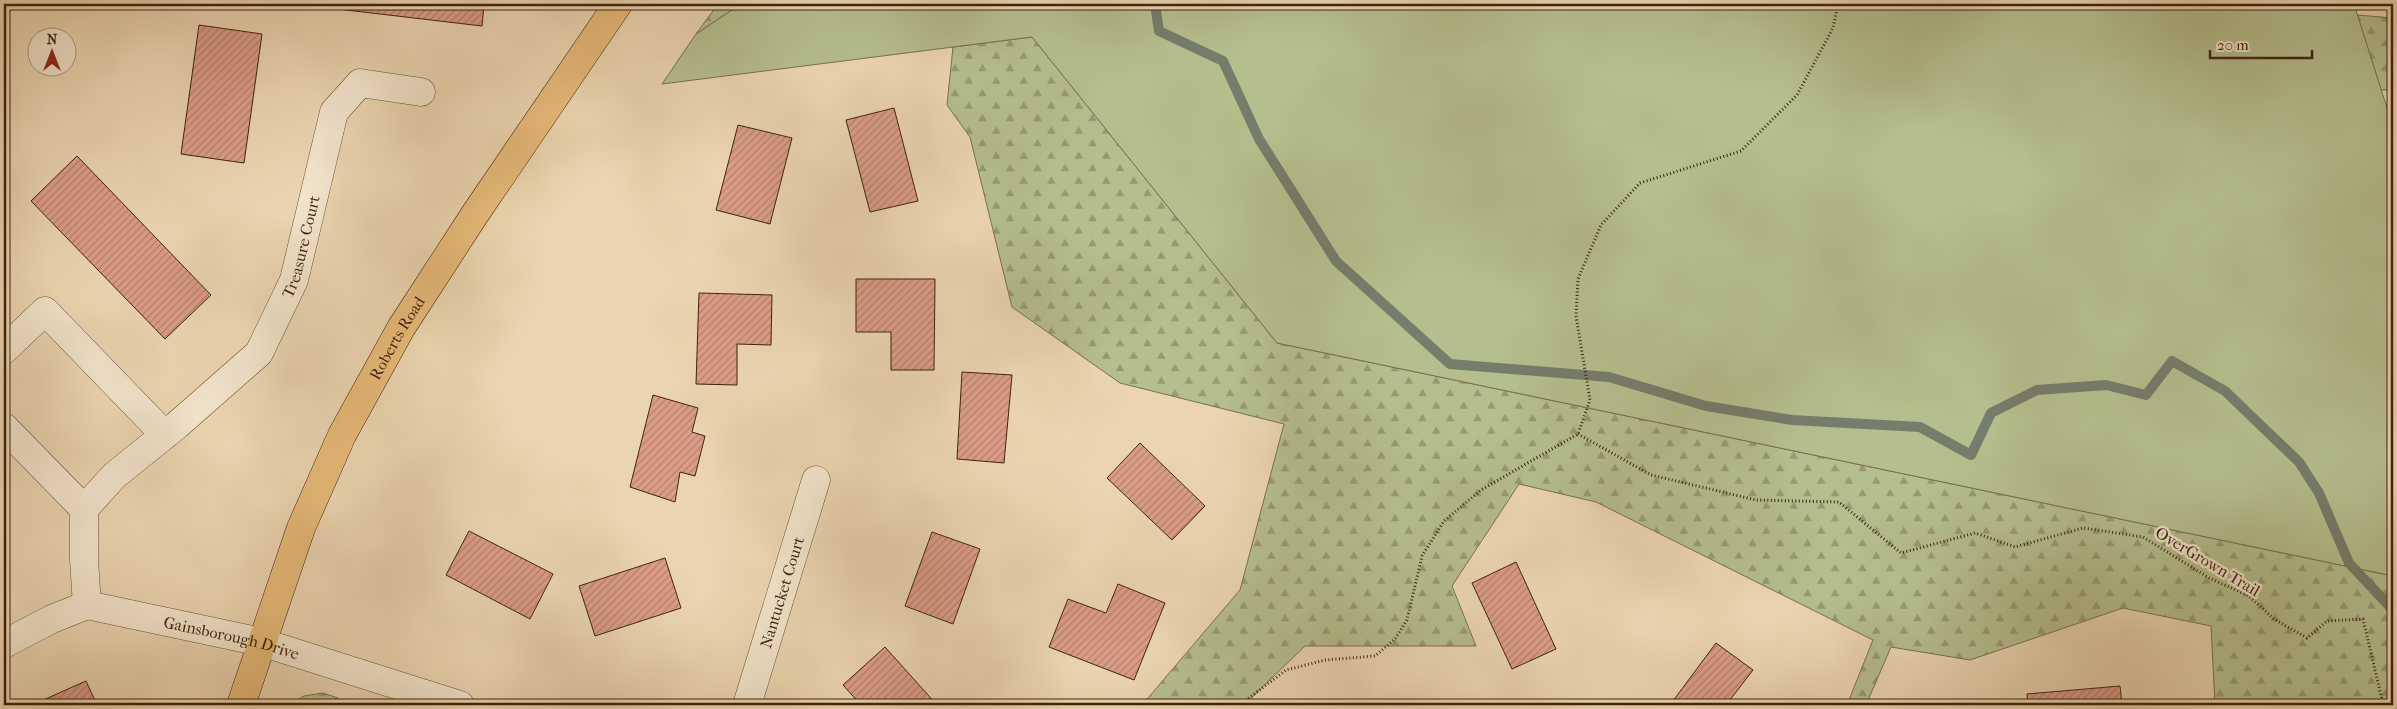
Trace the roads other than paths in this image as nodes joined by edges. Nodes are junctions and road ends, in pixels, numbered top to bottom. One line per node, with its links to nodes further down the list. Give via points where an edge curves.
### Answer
1 (618, 4): 9 (main road, Roberts Road, via 400,328 334,452 301,528)
2 (421, 92): 5 (street, Treasure Court, via 360,83 334,112 294,280 259,353)
3 (4, 350): 5 (street, via 45,311)
4 (4, 427): 7 (street)
5 (165, 435): 7 (street, Treasure Court, via 114,476)
6 (816, 480): 13 (street, Nantucket Court)
7 (84, 509): 8 (street)
8 (87, 606): 9 (street, Gainsborough Drive); 10 (street, via 52,619)
9 (261, 642): 11 (main road, Roberts Road); 12 (street, Gainsborough Drive)
10 (4, 644)
11 (241, 705)
12 (460, 705)
13 (747, 705)

